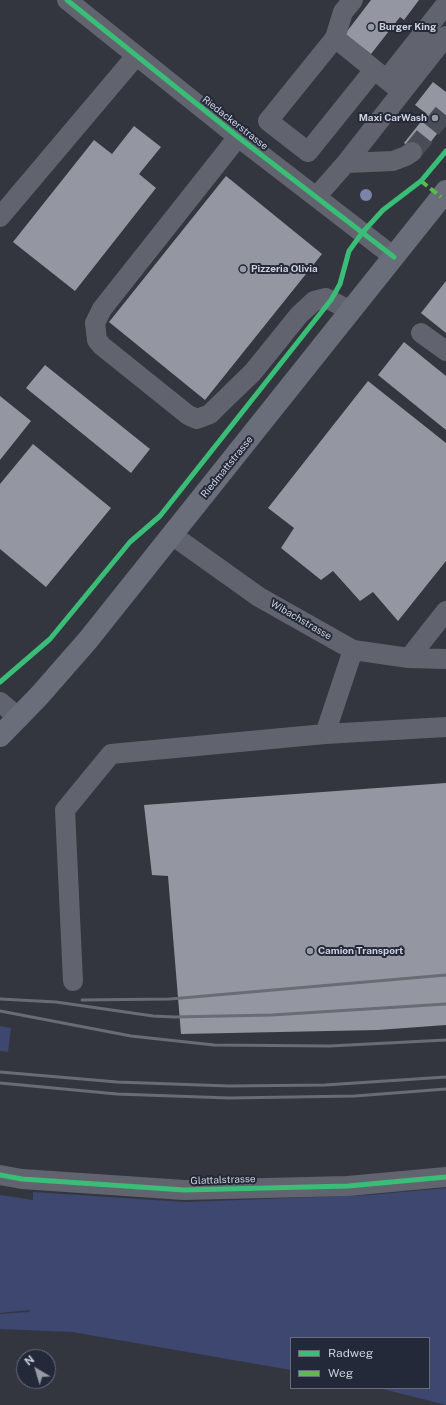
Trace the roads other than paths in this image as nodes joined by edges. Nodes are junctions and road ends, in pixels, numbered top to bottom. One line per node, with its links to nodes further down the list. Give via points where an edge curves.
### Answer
1 (67, 0): 6 (street, Riedackerstrasse)
2 (353, 0): 5 (street, via 343,12)
3 (446, 4): 7 (street)
4 (446, 36): 8 (street)
5 (335, 38): 7 (street); 7 (street, via 268,121 274,126 308,152)
6 (136, 56): 9 (street, Riedackerstrasse); 14 (street)
7 (380, 75): 8 (street)
8 (402, 92): 11 (street)
9 (238, 137): 13 (street, Riedackerstrasse); 16 (street, via 102,309 95,323 98,340 102,346 188,415 197,419 210,414 253,372 299,315 314,301 326,298)
10 (412, 152): 11 (street, via 393,161)
11 (346, 162): 13 (street)
12 (446, 191): 15 (main road, Riedmattstrasse)
13 (316, 197): 15 (street, Riedackerstrasse)
14 (0, 217)
15 (394, 257): 16 (main road, Riedmattstrasse)
16 (350, 311): 19 (main road, Riedmattstrasse)
17 (422, 332): 18 (street)
18 (446, 351)
19 (172, 536): 21 (street, Wibachstrasse, via 259,597); 25 (main road, Riedmattstrasse, via 88,640)
20 (446, 611): 22 (street)
21 (353, 650): 22 (street, Wibachstrasse); 27 (street)
22 (409, 658): 23 (street, Wibachstrasse)
23 (446, 659)
24 (0, 702): 25 (street)
25 (19, 718): 28 (main road, Riedmattstrasse)
26 (446, 727): 27 (street)
27 (325, 734): 29 (street, via 111,754 65,810)
28 (0, 736)
29 (73, 980)
30 (0, 1175): 31 (street, Glattalstrasse, via 22,1179 184,1190 348,1186)
31 (446, 1177)

